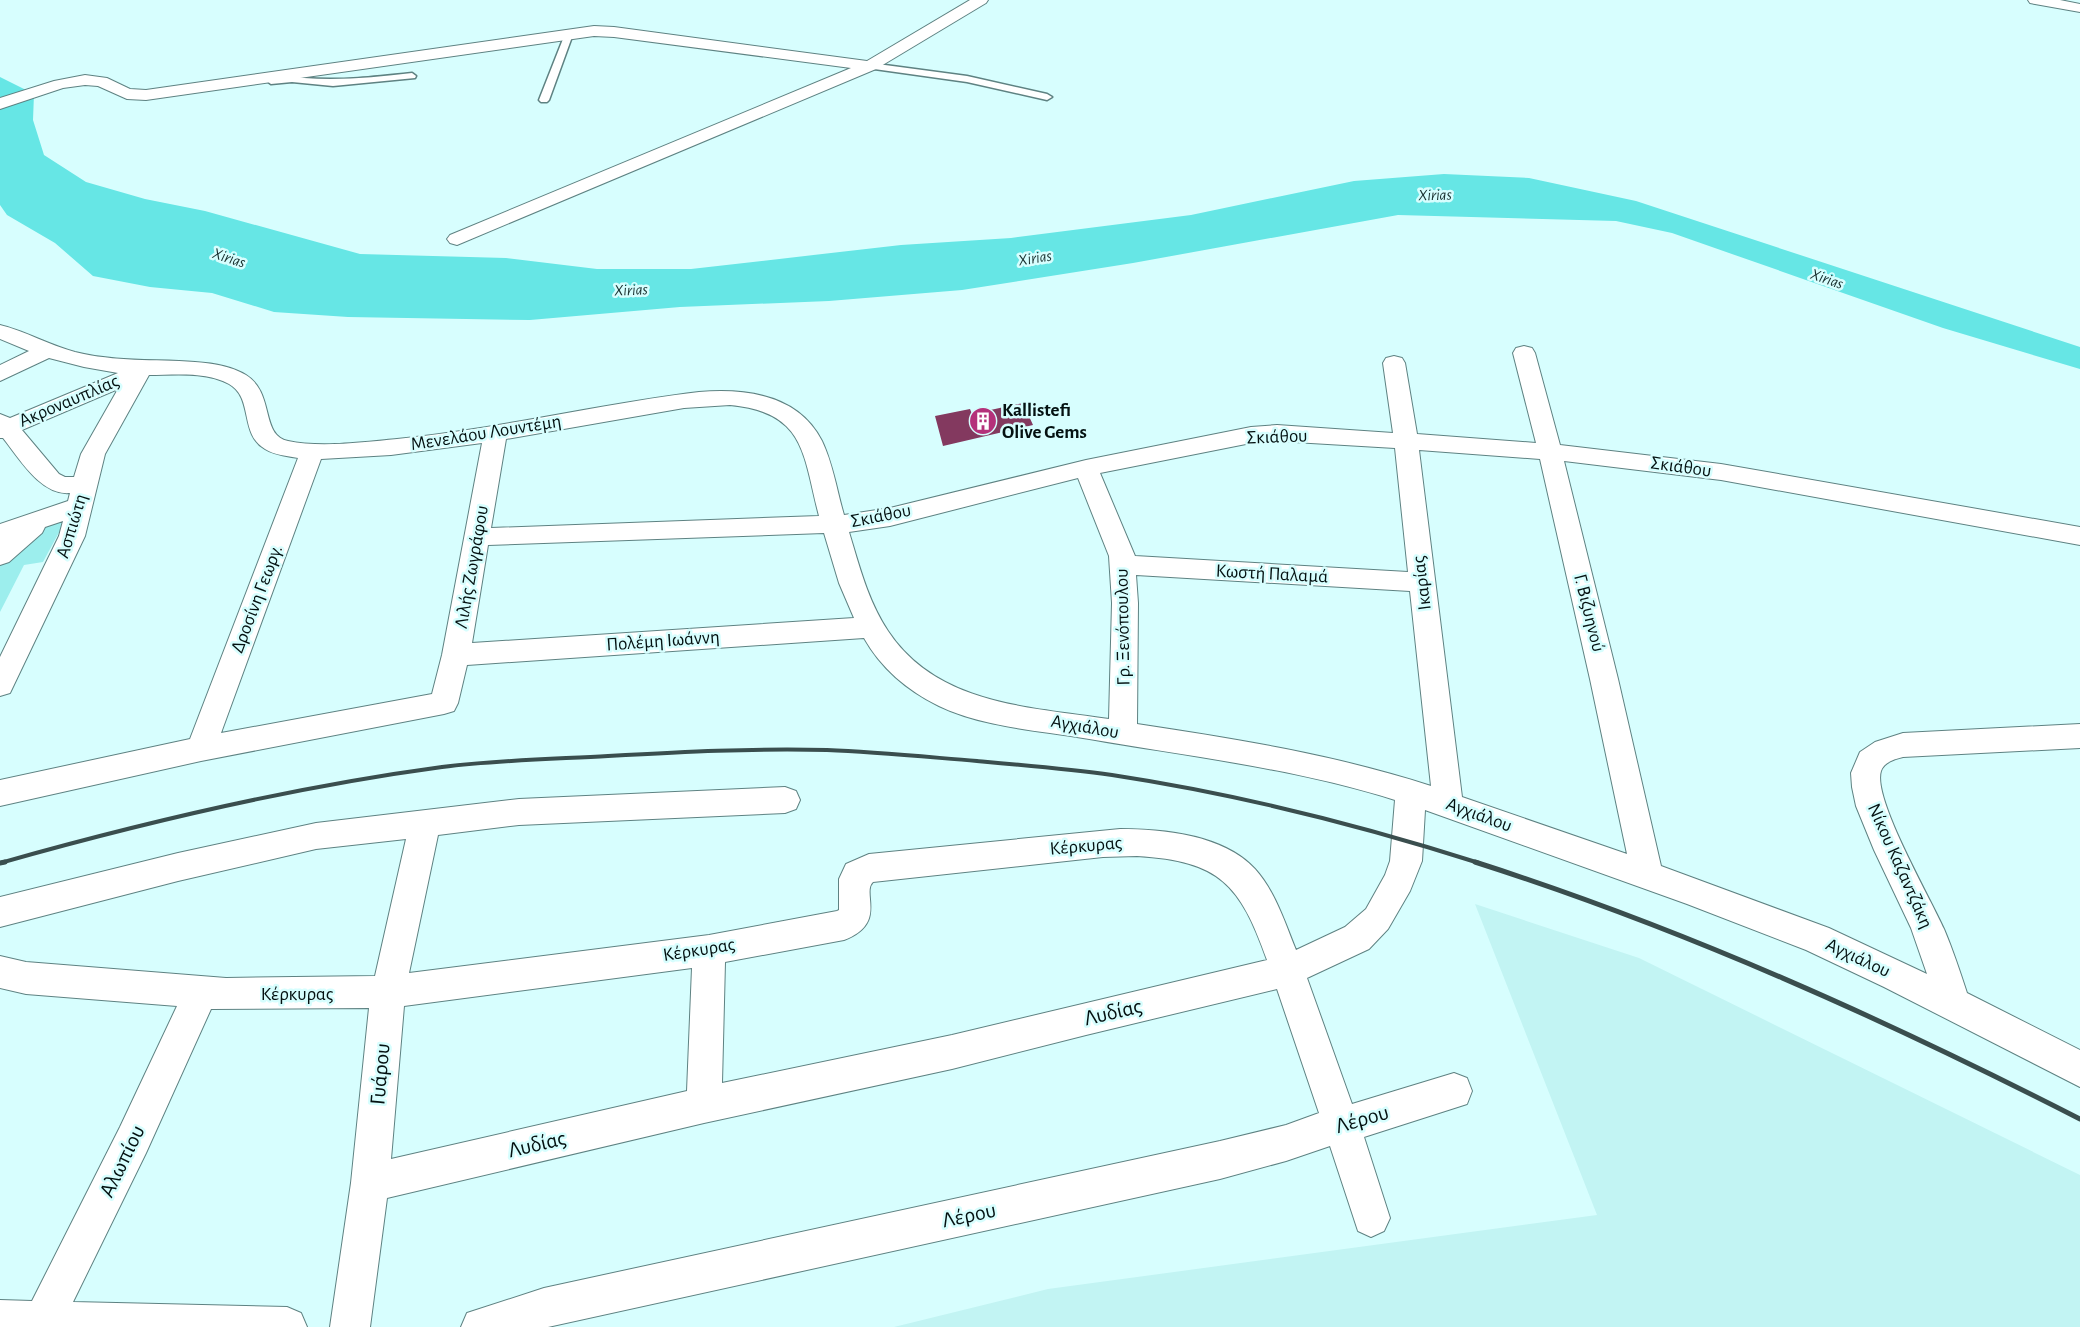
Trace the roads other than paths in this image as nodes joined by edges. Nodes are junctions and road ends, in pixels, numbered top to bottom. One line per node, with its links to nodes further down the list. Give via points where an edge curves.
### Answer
1 (981, 0): 5 (street)
2 (2035, 0): 3 (street)
3 (2080, 8)
4 (569, 34): 5 (street, via 614,32); 7 (street); 9 (lane)
5 (870, 66): 8 (lane, via 967,79); 11 (street)
6 (412, 76): 7 (lane, via 333,83 280,80 178,95)
7 (163, 93): 10 (street, via 131,94 92,80 65,83)
8 (1047, 97)
9 (544, 100)
10 (0, 104)
11 (457, 238)
12 (0, 330): 13 (street, Μενελάου Λουντέμη)
13 (46, 350): 16 (street, Μενελάου Λουντέμη, via 90,362); 17 (street)
14 (1524, 353): 22 (street, Γ. Βιζυηνού)
15 (1394, 363): 20 (street, Ικαρίας)
16 (141, 370): 18 (street, Ακροναυπλίας); 21 (street, Μενελάου Λουντέμη, via 208,370 238,378 249,387 254,397 260,426 268,441 284,448); 24 (street, Ασπιώτη, via 99,442 89,464)
17 (0, 374)
18 (2, 427): 24 (street, via 51,480)
19 (495, 433): 21 (street, Μενελάου Λουντέμη, via 402,446); 26 (street, Μενελάου Λουντέμη, via 698,399 757,401 790,417 808,437); 29 (street, Λιλής Ζωγράφου)
20 (1406, 441): 22 (street, Σκιάθου); 23 (street, Σκιάθου, via 1264,434); 32 (street, Ικαρίας)
21 (313, 450): 38 (street, Δροσίνη Γεωργ.)
22 (1550, 452): 28 (street, Σκιάθου, via 1721,472); 44 (street, Γ. Βιζυηνού, via 1616,721)
23 (1086, 468): 26 (street, Σκιάθου, via 890,517); 31 (street, Γρ. Ξενόπουλου, via 1118,545)
24 (82, 495): 25 (street); 35 (street, Ασπιώτη, via 77,521 63,558)
25 (43, 518): 27 (street); 30 (street)
26 (834, 524): 29 (street, Σκιάθου); 33 (street, Μενελάου Λουντέμη)
27 (0, 533)
28 (2080, 536)
29 (477, 537): 34 (street, Λιλής Ζωγράφου)
30 (0, 556)
31 (1122, 565): 32 (street, Κωστή Παλαμά); 36 (street, Γρ. Ξενόπουλου, via 1125,603)
32 (1422, 582): 42 (street, Ικαρίας)
33 (870, 627): 34 (street, Πολέμη Ιωάννη); 36 (street, Αγχιάλου, via 895,662 912,678 958,702 984,710)
34 (456, 655): 38 (street, Λιλής Ζωγράφου, via 446,700 439,705)
35 (3, 672)
36 (1123, 734): 39 (street, Αγχιάλου, via 1236,750 1354,775)
37 (2077, 740): 51 (street, Νίκου Καζαντζάκη, via 1903,745 1878,754 1868,767 1866,783 1874,813 1927,926)
38 (201, 749): 40 (street)
39 (1411, 791): 42 (street, Αγχιάλου); 47 (street, Λυδίας, via 1406,861 1399,881 1377,919 1357,938)
40 (0, 793)
41 (784, 800): 43 (street, via 519,812)
42 (1448, 804): 44 (street, Αγχιάλου)
43 (425, 823): 45 (street, via 316,836); 49 (street, Γυάρου)
44 (1647, 875): 51 (street, Αγχιάλου, via 1829,944)
45 (0, 912)
46 (709, 950): 47 (street, Κέρκυρας, via 844,925 855,913 854,879 869,868 1132,842 1196,852 1236,871 1257,899); 49 (street, Κέρκυρας); 54 (street)
47 (1287, 971): 54 (street, Λυδίας, via 934,1056); 55 (street)
48 (0, 972): 50 (street, Κέρκυρας)
49 (388, 992): 50 (street, Κέρκυρας); 56 (street, Γυάρου)
50 (201, 993): 59 (street, Αλωπίου)
51 (1954, 1004): 52 (street, Αγχιάλου)
52 (2080, 1069)
53 (1454, 1091): 55 (street, Λέρου)
54 (704, 1105): 56 (street, Λυδίας)
55 (1342, 1124): 57 (street); 62 (street, Λέρου, via 1220,1160 544,1308)
56 (370, 1183): 61 (street, Γυάρου)
57 (1371, 1218)
58 (0, 1320): 59 (street)
59 (42, 1324): 60 (street)
60 (287, 1327)
61 (350, 1327)
62 (481, 1327)

